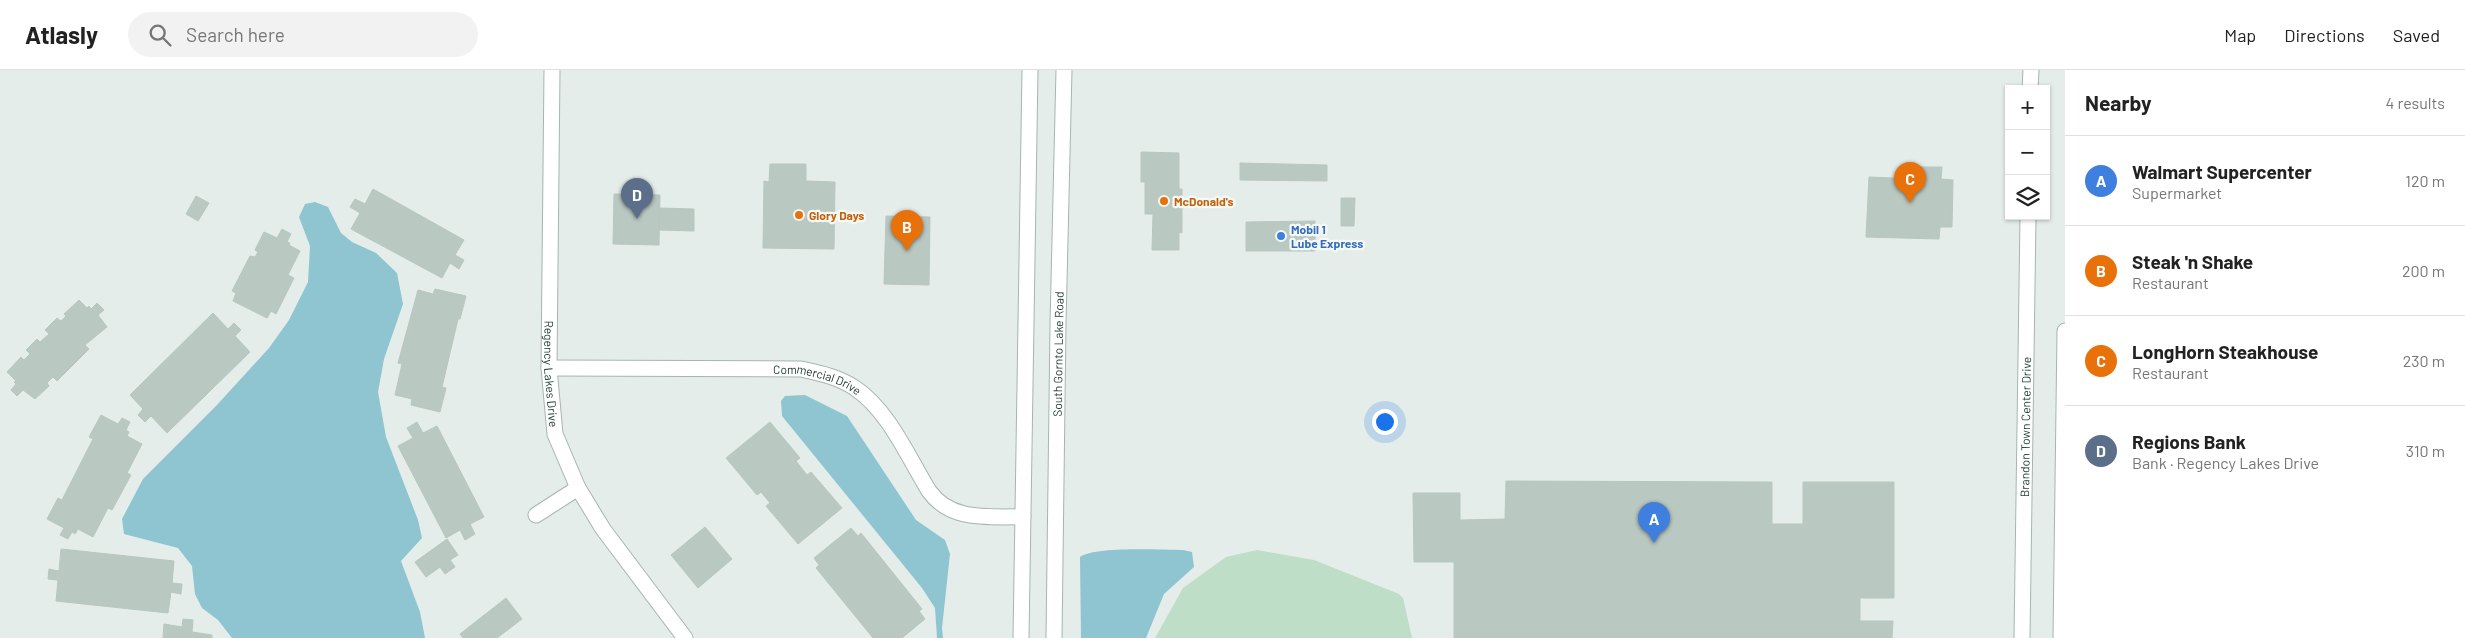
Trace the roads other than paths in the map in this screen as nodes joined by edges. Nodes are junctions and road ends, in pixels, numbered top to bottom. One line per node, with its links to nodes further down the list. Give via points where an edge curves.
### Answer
1 (552, 70): 8 (street, Regency Lakes Drive)
2 (1030, 70): 11 (street)
3 (1064, 70): 14 (street, South Gornto Lake Road)
4 (2031, 70): 5 (street)
5 (2030, 85)
6 (2028, 220): 15 (street, Brandon Town Center Drive)
7 (2065, 331): 16 (street)
8 (549, 368): 9 (street, Regency Lakes Drive, via 555,434); 11 (street, Commercial Drive, via 801,369 829,376 855,388 875,406 941,505 958,514 971,516)
9 (578, 488): 10 (street); 12 (street, Regency Lakes Drive, via 602,529)
10 (536, 515)
11 (1023, 517): 13 (street)
12 (685, 638)
13 (1021, 638)
14 (1054, 638)
15 (2022, 638)
16 (2061, 638)

